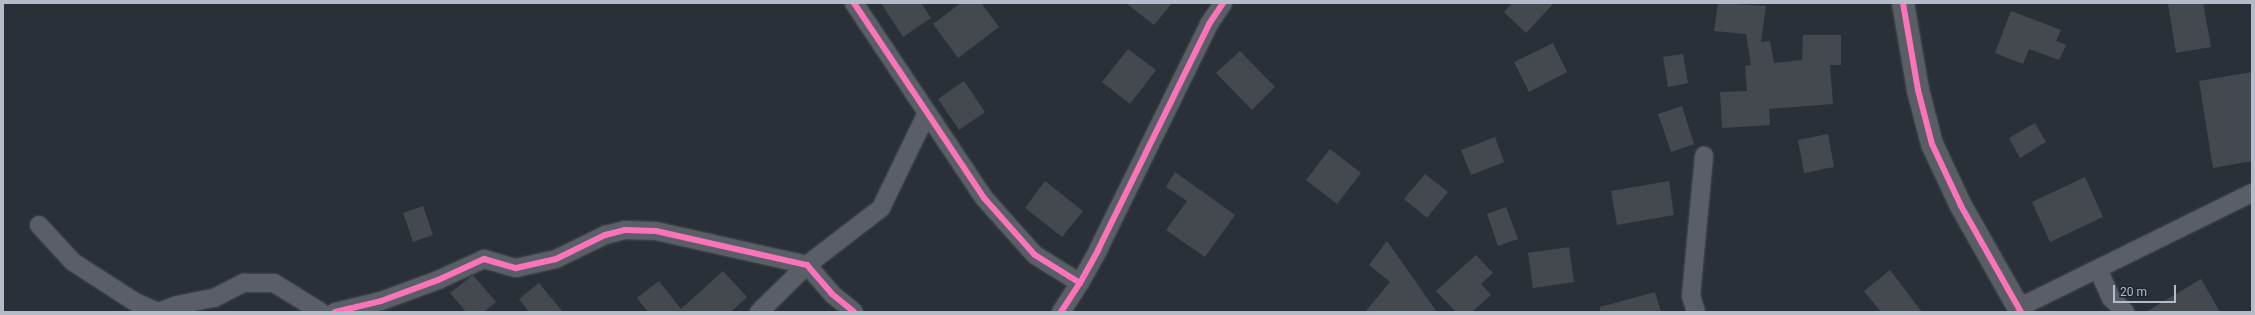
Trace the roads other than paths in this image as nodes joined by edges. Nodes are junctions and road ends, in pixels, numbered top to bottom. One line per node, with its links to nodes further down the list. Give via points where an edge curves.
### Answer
1 (854, 3): 4 (street)
2 (1223, 3): 10 (street)
3 (1903, 3): 11 (street, via 1918,90 1932,144 1961,206)
4 (927, 113): 8 (street, via 881,208); 10 (street, via 984,198 1034,255)
5 (1704, 156): 18 (street, via 1691,296)
6 (2252, 193): 9 (street)
7 (39, 225): 12 (street, via 73,262 135,302)
8 (807, 266): 14 (street, via 656,231 625,230 605,235 556,259 516,268 484,259 438,280 381,301); 15 (street); 16 (street, via 832,294)
9 (2098, 269): 11 (street); 19 (street, via 2111,298)
10 (1080, 282): 17 (street)
11 (2019, 310)
12 (158, 312): 13 (street, via 177,305 214,298 244,283 274,283)
13 (321, 312)
14 (335, 312)
15 (759, 312)
16 (854, 312)
17 (1061, 312)
18 (1696, 312)
19 (2125, 312)

